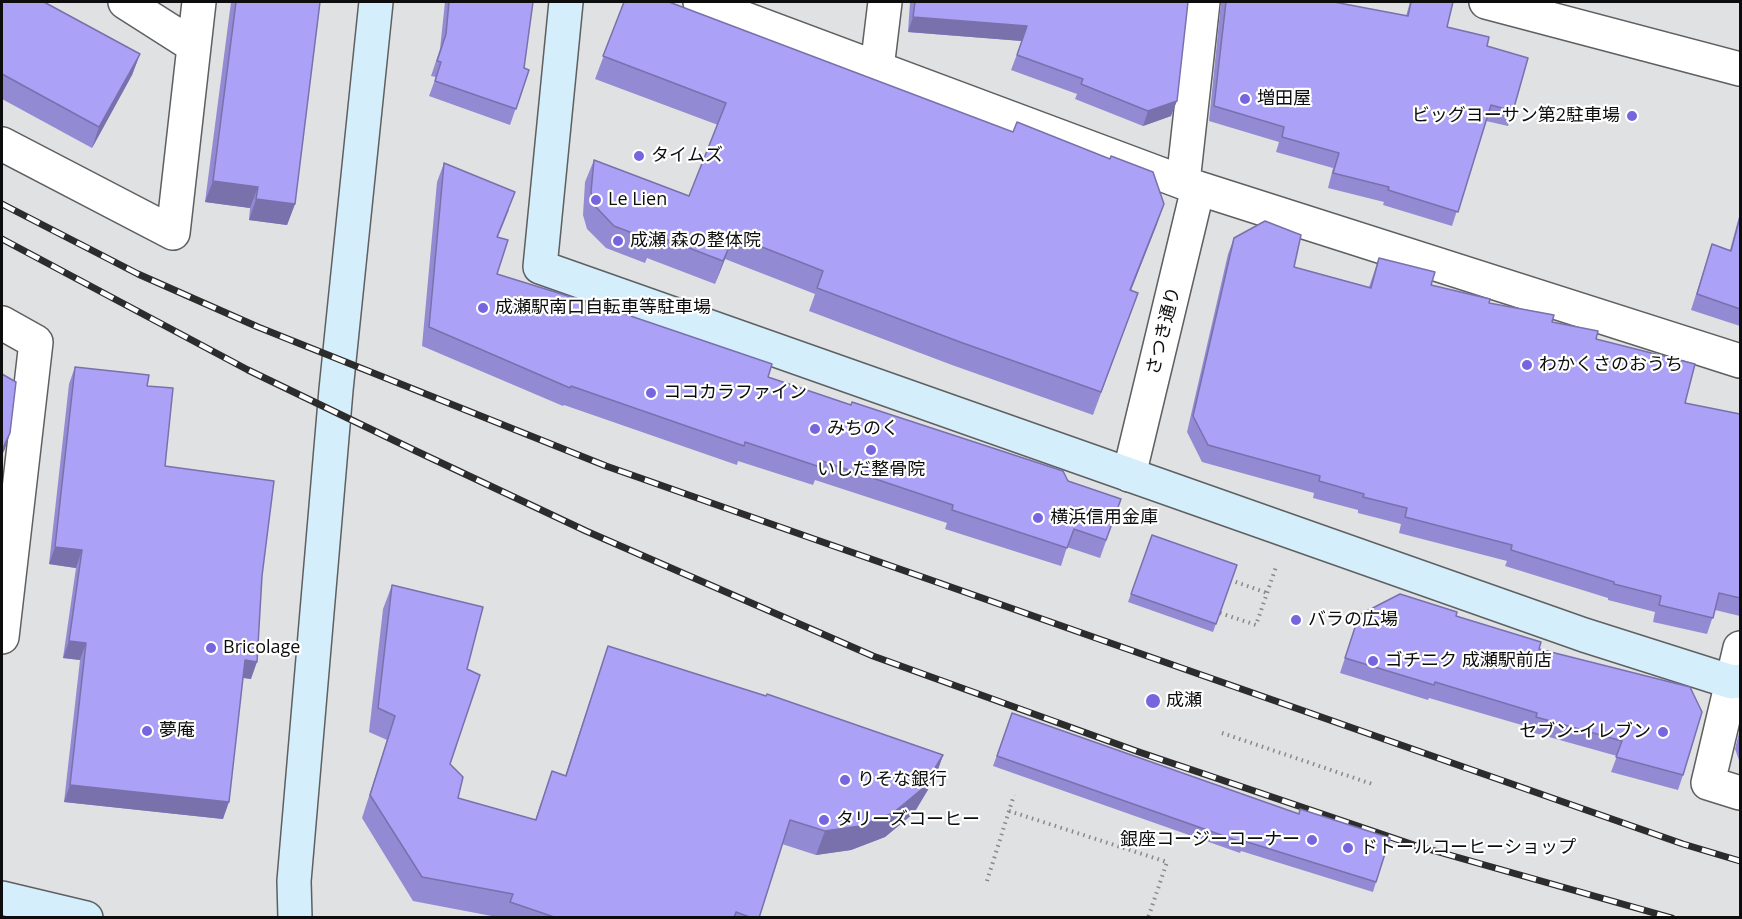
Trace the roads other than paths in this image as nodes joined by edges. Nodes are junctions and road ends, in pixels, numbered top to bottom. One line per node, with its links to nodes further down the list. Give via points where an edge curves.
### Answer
1 (125, 2): 9 (street)
2 (199, 2): 9 (street)
3 (376, 2): 23 (street, via 336,390 294,881)
4 (566, 2): 16 (street, via 540,267)
5 (700, 2): 10 (street)
6 (885, 2): 10 (street)
7 (1203, 2): 13 (street, さつき通り)
8 (1486, 2): 11 (street)
9 (194, 46): 12 (street, via 173,232)
10 (877, 68): 13 (street)
11 (1740, 69)
12 (2, 144)
13 (1191, 185): 15 (street); 16 (street, さつき通り)
14 (2, 324): 17 (street, via 36,342)
15 (1740, 361)
16 (1129, 475): 19 (street, via 1584,635)
17 (2, 630)
18 (1740, 648): 19 (street)
19 (1736, 682): 20 (street, via 1708,783)
20 (1740, 793)
21 (2, 898): 22 (street)
22 (86, 918)
23 (295, 918)

